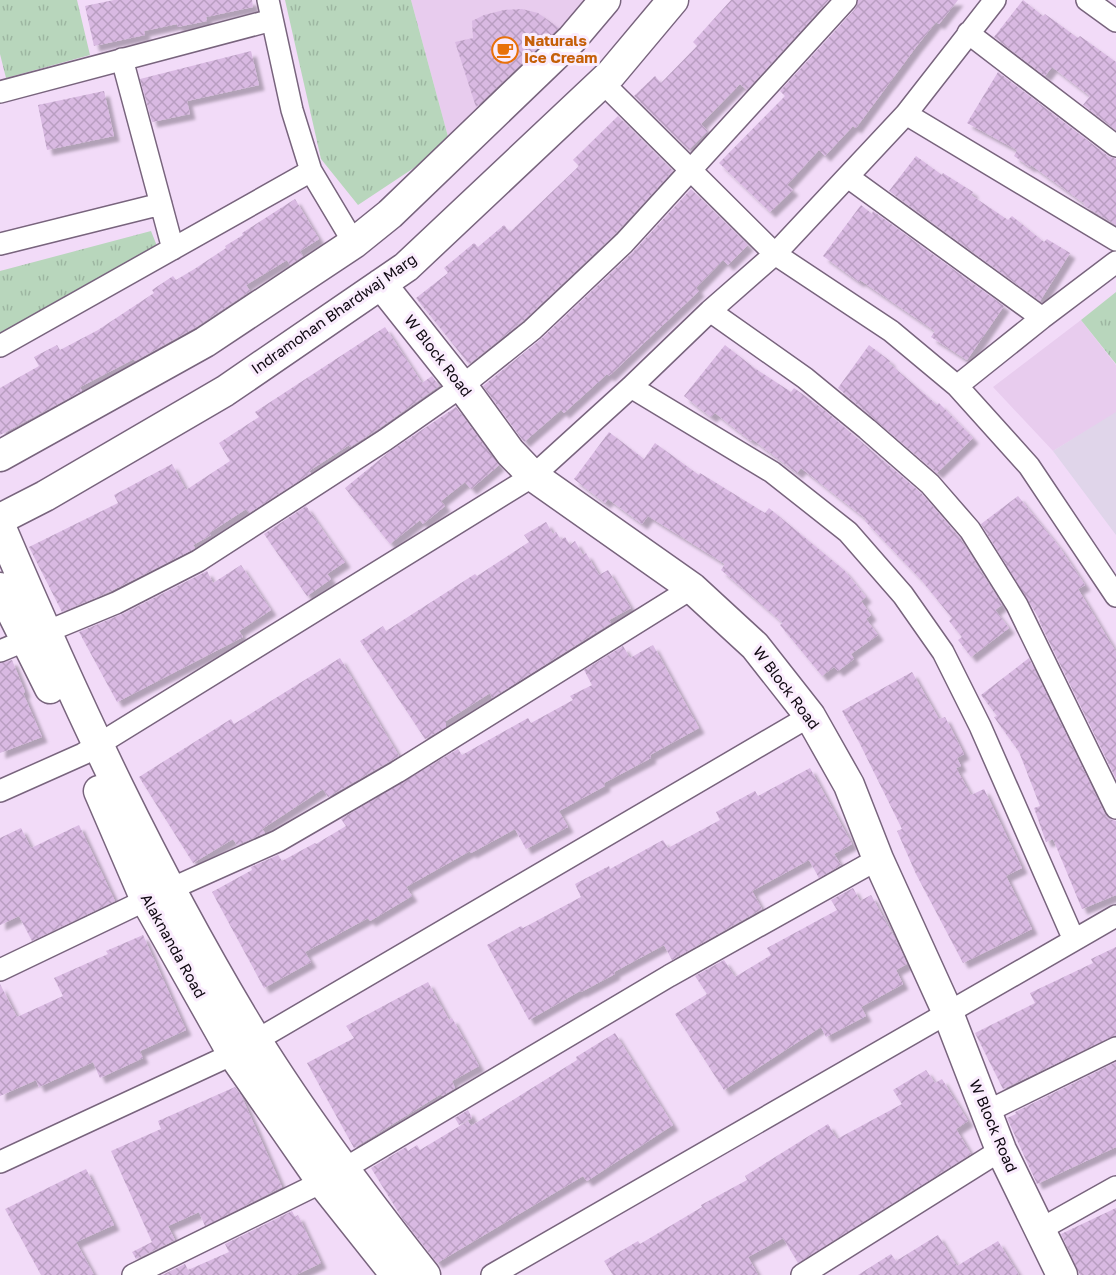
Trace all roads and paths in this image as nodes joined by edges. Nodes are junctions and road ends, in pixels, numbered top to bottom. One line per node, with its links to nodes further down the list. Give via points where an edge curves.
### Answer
1 (605, 0): 19 (street, via 572,39 390,214)
2 (673, 0): 10 (street, Indramohan Bhardwaj Marg)
3 (846, 0): 14 (street)
4 (995, 0): 8 (street)
5 (1087, 0): 7 (street)
6 (270, 10): 9 (street); 15 (street, via 292,110)
7 (1116, 21)
8 (969, 33): 12 (street); 13 (street)
9 (122, 59): 11 (street); 17 (street)
10 (602, 82): 14 (street); 24 (street, Indramohan Bhardwaj Marg, via 406,267)
11 (0, 92)
12 (906, 114): 16 (street); 18 (street)
13 (1116, 146)
14 (692, 169): 22 (street); 28 (street, via 616,251 532,330)
15 (311, 171): 19 (street); 21 (street)
16 (848, 177): 22 (street); 26 (street)
17 (161, 204): 20 (street); 21 (street)
18 (1116, 240)
19 (354, 243): 31 (street, via 205,342)
20 (0, 244)
21 (173, 249): 27 (street)
22 (776, 254): 25 (street); 29 (street, via 891,331)
23 (1116, 262): 26 (street)
24 (381, 284): 28 (street, W Block Road); 33 (street, Indramohan Bhardwaj Marg, via 225,391)
25 (710, 311): 30 (street); 42 (street, via 805,378 867,429 930,484 970,530 1017,605)
26 (1041, 318): 29 (street)
27 (0, 346)
28 (462, 386): 32 (street, W Block Road, via 510,453); 38 (street, via 198,561 116,603)
29 (957, 386): 37 (street, via 1029,466)
30 (631, 387): 32 (street); 46 (street, via 772,472 848,532 903,595 942,652 981,726)
31 (0, 456)
32 (533, 476): 36 (street, W Block Road); 40 (street)
33 (0, 519)
34 (0, 526): 38 (street)
35 (0, 588): 38 (street, Alaknanda Road)
36 (692, 588): 39 (street, W Block Road, via 755,646); 44 (street, via 397,772 278,841)
37 (1116, 596)
38 (23, 641): 40 (street, Alaknanda Road)
39 (810, 716): 43 (street, W Block Road, via 849,785); 49 (street)
40 (90, 750): 41 (street); 44 (street, Alaknanda Road)
41 (0, 791)
42 (1116, 808)
43 (878, 859): 48 (street, W Block Road); 54 (street, via 669,976)
44 (157, 894): 47 (street); 49 (street, Alaknanda Road)
45 (1116, 916): 46 (street)
46 (1074, 940): 48 (street)
47 (0, 970)
48 (948, 1013): 51 (street, W Block Road); 60 (street)
49 (245, 1047): 53 (street); 54 (street, Alaknanda Road)
50 (1116, 1048): 51 (street)
51 (986, 1112): 52 (street, W Block Road)
52 (1001, 1150): 56 (street, W Block Road); 61 (street)
53 (0, 1162)
54 (332, 1175): 57 (street); 58 (street, Alaknanda Road); 59 (street)
55 (1116, 1187): 56 (street)
56 (1041, 1229): 62 (street, W Block Road)
57 (133, 1275)
58 (396, 1275)
59 (424, 1275)
60 (492, 1275)
61 (802, 1275)
62 (1062, 1275)

